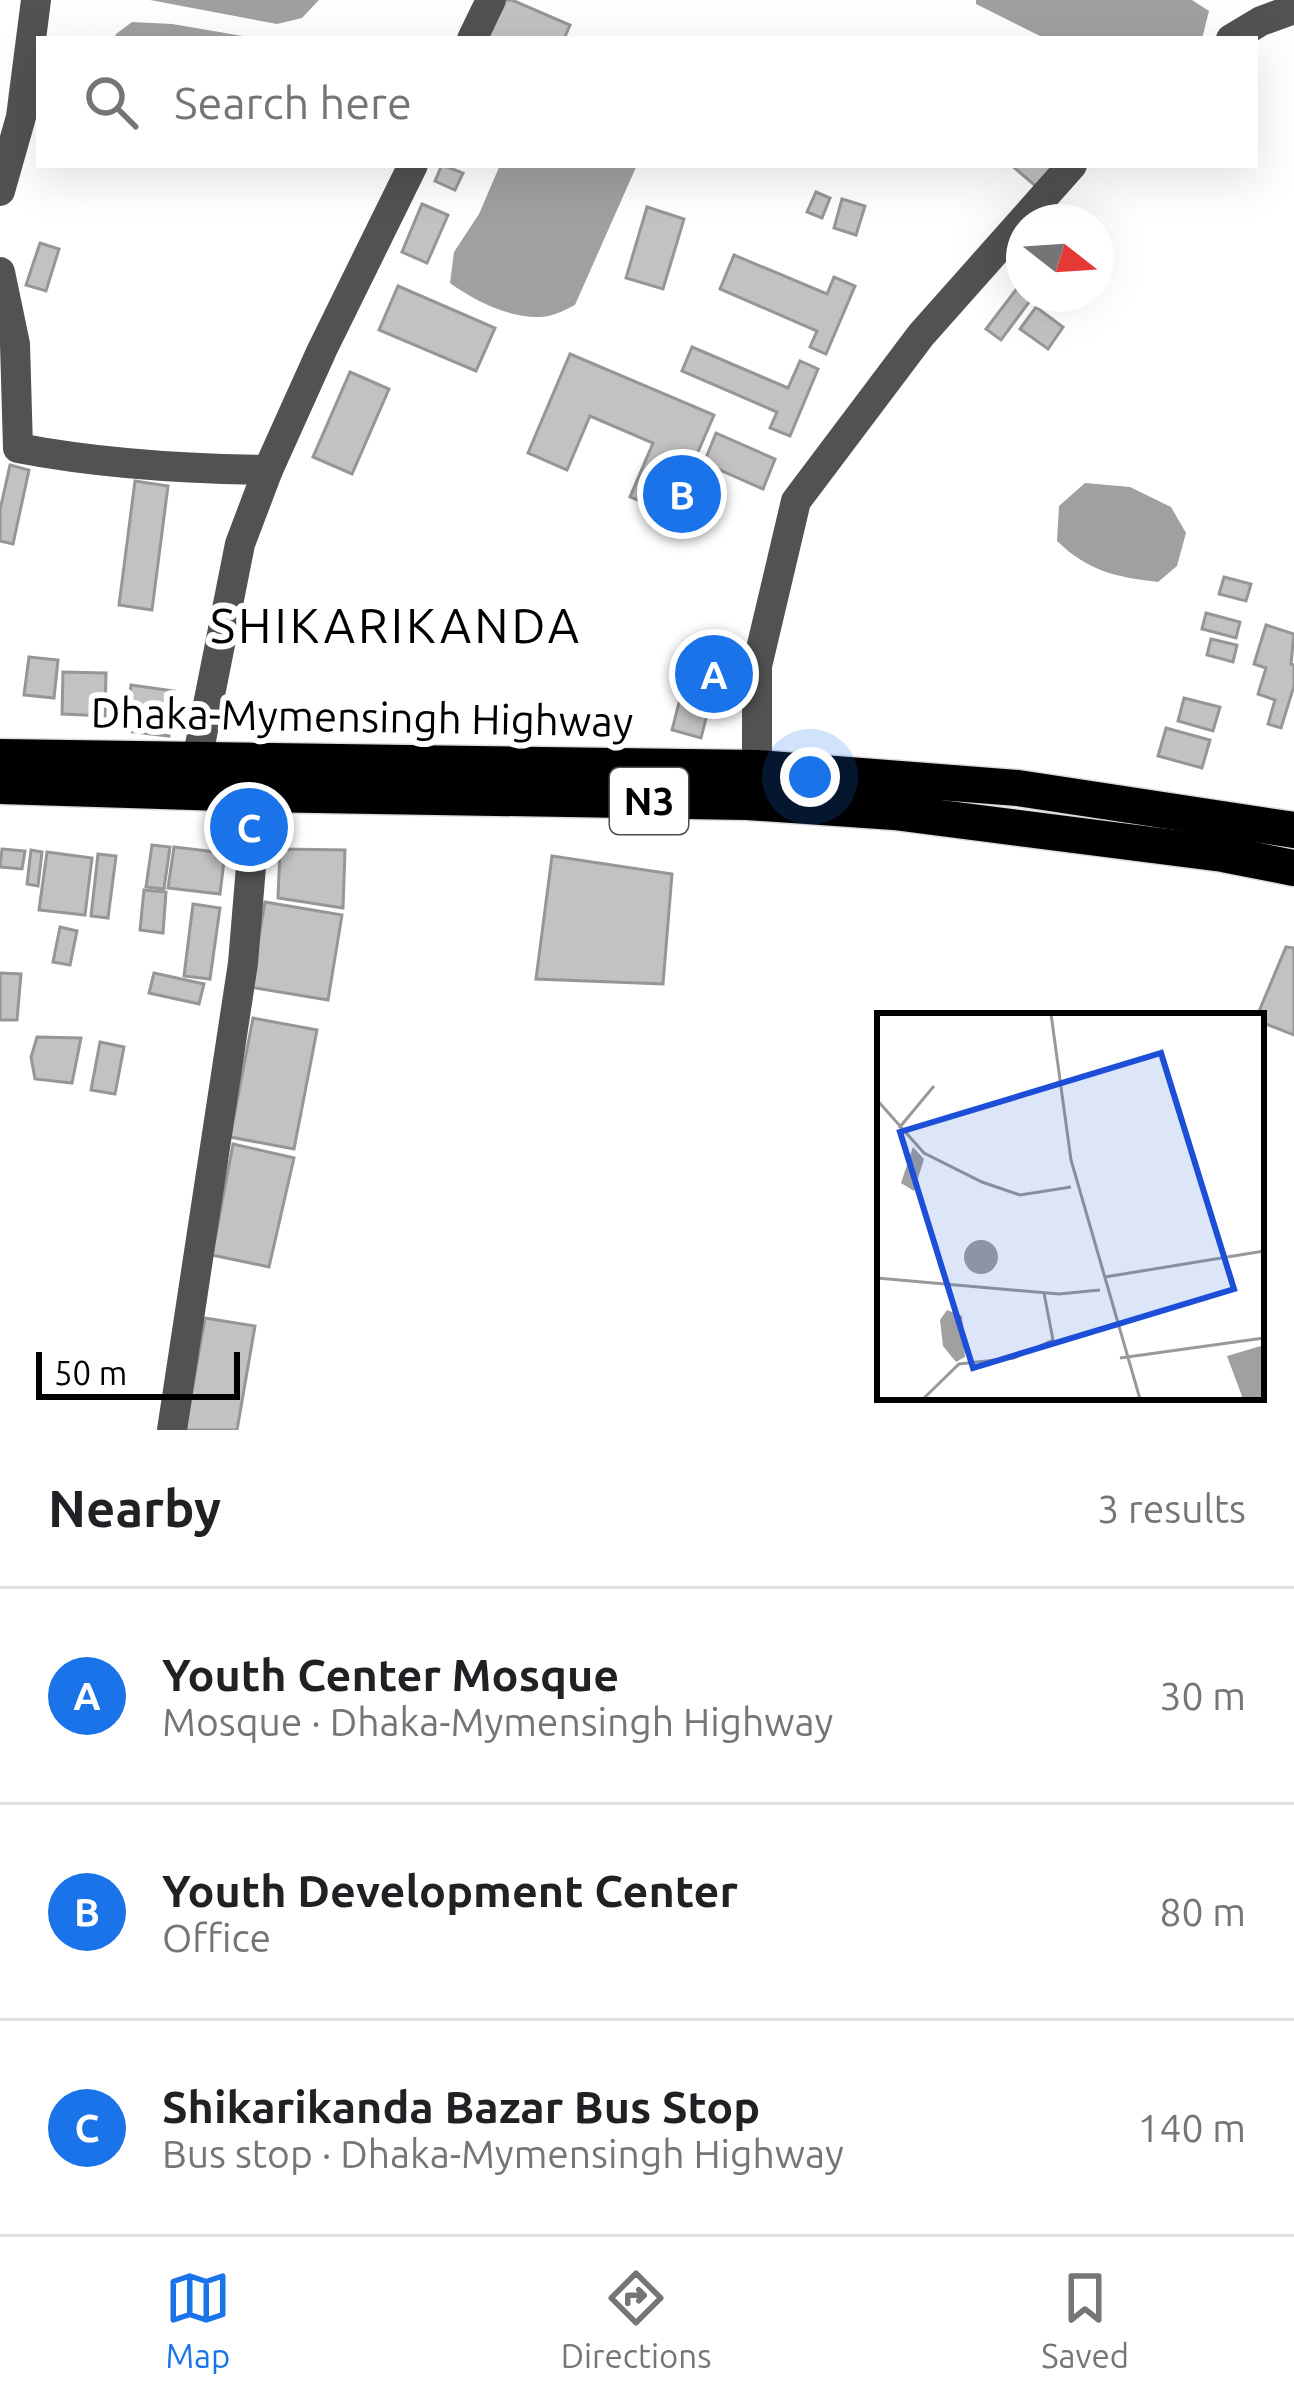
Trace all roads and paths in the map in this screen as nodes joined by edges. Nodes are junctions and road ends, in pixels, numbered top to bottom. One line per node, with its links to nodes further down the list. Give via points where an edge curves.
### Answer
1 (36, 0): 8 (street, via 21,117)
2 (491, 0): 4 (street)
3 (1294, 9): 5 (street)
4 (473, 36)
5 (1236, 36)
6 (412, 168): 10 (street)
7 (1069, 168): 13 (street, via 921,335 796,501 757,666)
8 (0, 191)
9 (0, 272): 10 (street, via 15,344 19,448 88,461)
10 (268, 470): 12 (street, via 240,544)
11 (0, 757): 12 (highway, Dhaka-Mymensingh Highway / N3)
12 (197, 760): 13 (highway, Dhaka-Mymensingh Highway / N3)
13 (758, 768): 16 (highway, Dhaka-Mymensingh Highway / N3, via 1018,788)
14 (0, 787): 15 (highway, Dhaka-Mymensingh Highway / N3)
15 (256, 794): 17 (highway, Dhaka-Mymensingh Highway / N3, via 893,812); 18 (street, via 243,963)
16 (1294, 830)
17 (1294, 868)
18 (172, 1430)

